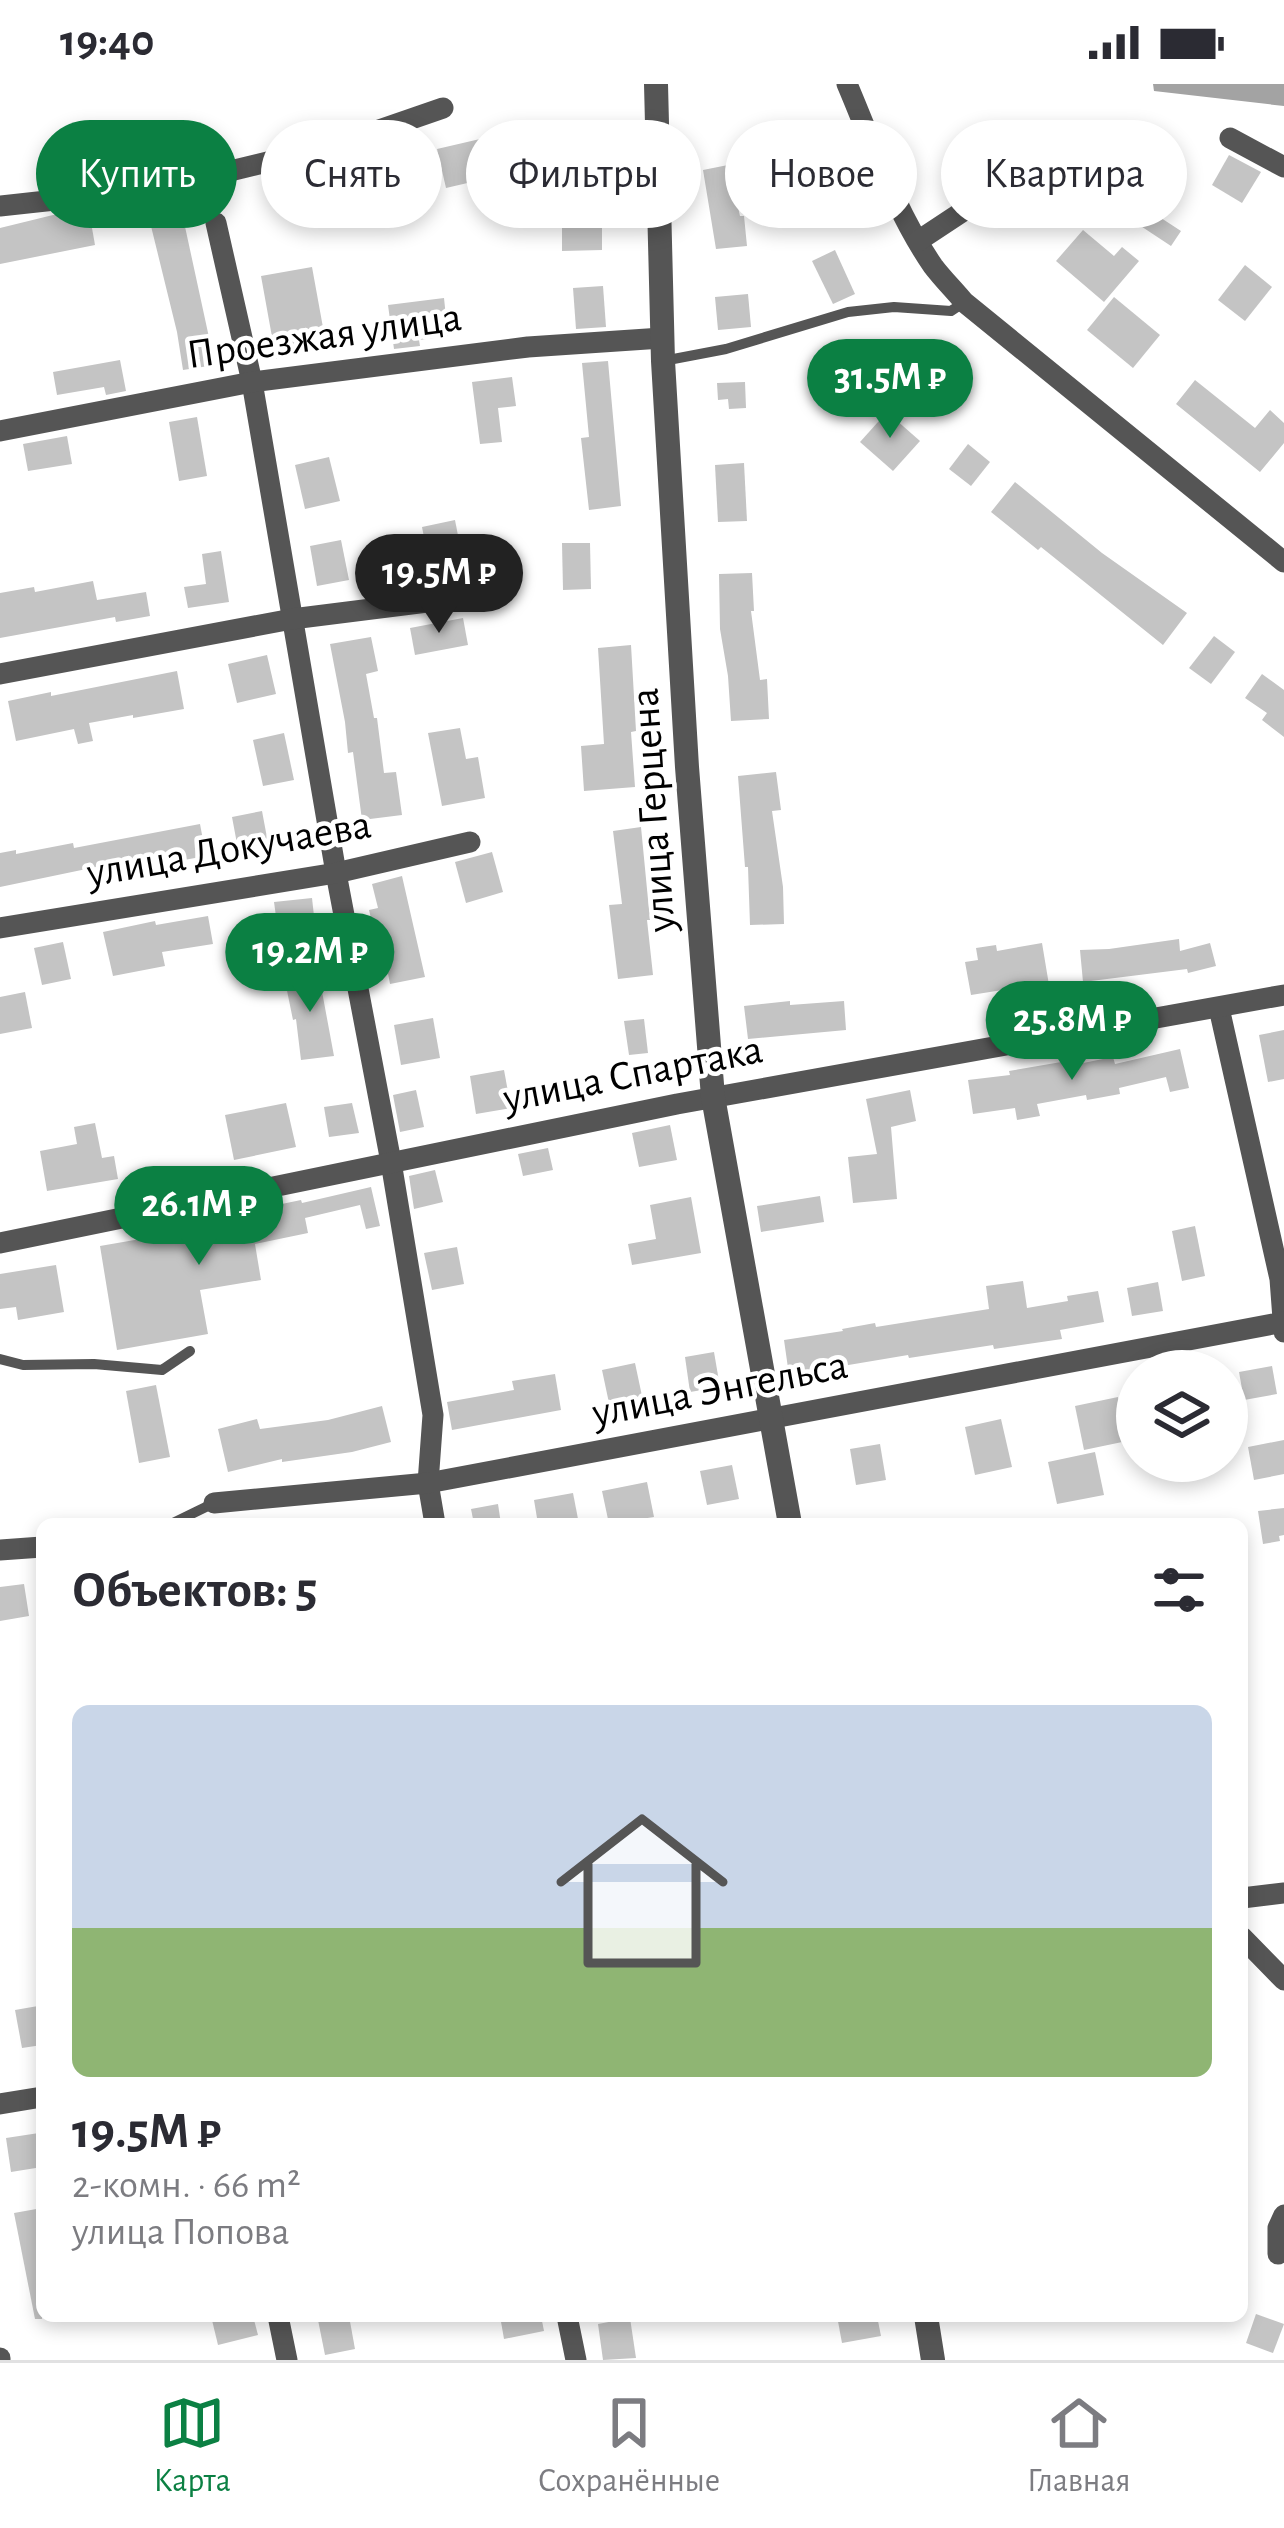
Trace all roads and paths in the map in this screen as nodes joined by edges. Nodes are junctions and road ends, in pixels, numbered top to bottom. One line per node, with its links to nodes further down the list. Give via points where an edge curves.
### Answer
1 (656, 84): 11 (street, улица Герцена)
2 (847, 84): 9 (street)
3 (442, 108): 6 (street, via 333,146 157,189)
4 (1230, 138): 5 (street)
5 (1284, 167)
6 (0, 206)
7 (941, 226): 9 (street)
8 (217, 228): 12 (street)
9 (918, 241): 10 (street)
10 (964, 302): 11 (lane, via 951,311 848,312 726,350); 14 (street)
11 (663, 349): 12 (street, Проезжая улица, via 528,347); 23 (street, улица Герцена)
12 (252, 382): 13 (street, Проезжая улица); 16 (street)
13 (0, 431)
14 (1284, 562)
15 (483, 595): 16 (street)
16 (292, 619): 17 (street); 19 (street)
17 (0, 674)
18 (470, 842): 19 (street, улица Докучаева)
19 (336, 873): 20 (street, улица Докучаева); 24 (street)
20 (0, 928)
21 (1284, 995): 22 (street, улица Спартака)
22 (1219, 1008): 23 (street, улица Спартака); 26 (street)
23 (713, 1097): 24 (street, улица Спартака); 29 (street, улица Герцена)
24 (391, 1162): 25 (street, улица Спартака); 30 (street, via 433,1415)
25 (0, 1244)
26 (1284, 1326): 29 (street, улица Энгельса)
27 (190, 1351): 28 (lane, via 162,1370)
28 (0, 1359)
29 (772, 1419): 30 (street, улица Энгельса); 34 (street, улица Герцена)
30 (428, 1483): 31 (street, улица Энгельса); 33 (street)
31 (214, 1503): 32 (lane, улица Энгельса)
32 (183, 1518)
33 (434, 1518)
34 (789, 1518)
35 (36, 1547): 36 (street)
36 (0, 1550)
37 (1284, 1893): 38 (street)
38 (1248, 1897)
39 (1248, 1943): 40 (street)
40 (1284, 1979)
41 (36, 2098): 42 (street)
42 (0, 2104)
43 (1284, 2215): 44 (street)
44 (1278, 2254)
45 (279, 2322): 48 (street)
46 (568, 2322): 49 (street)
47 (927, 2322): 50 (street)
48 (286, 2360)
49 (575, 2360)
50 (933, 2360)

